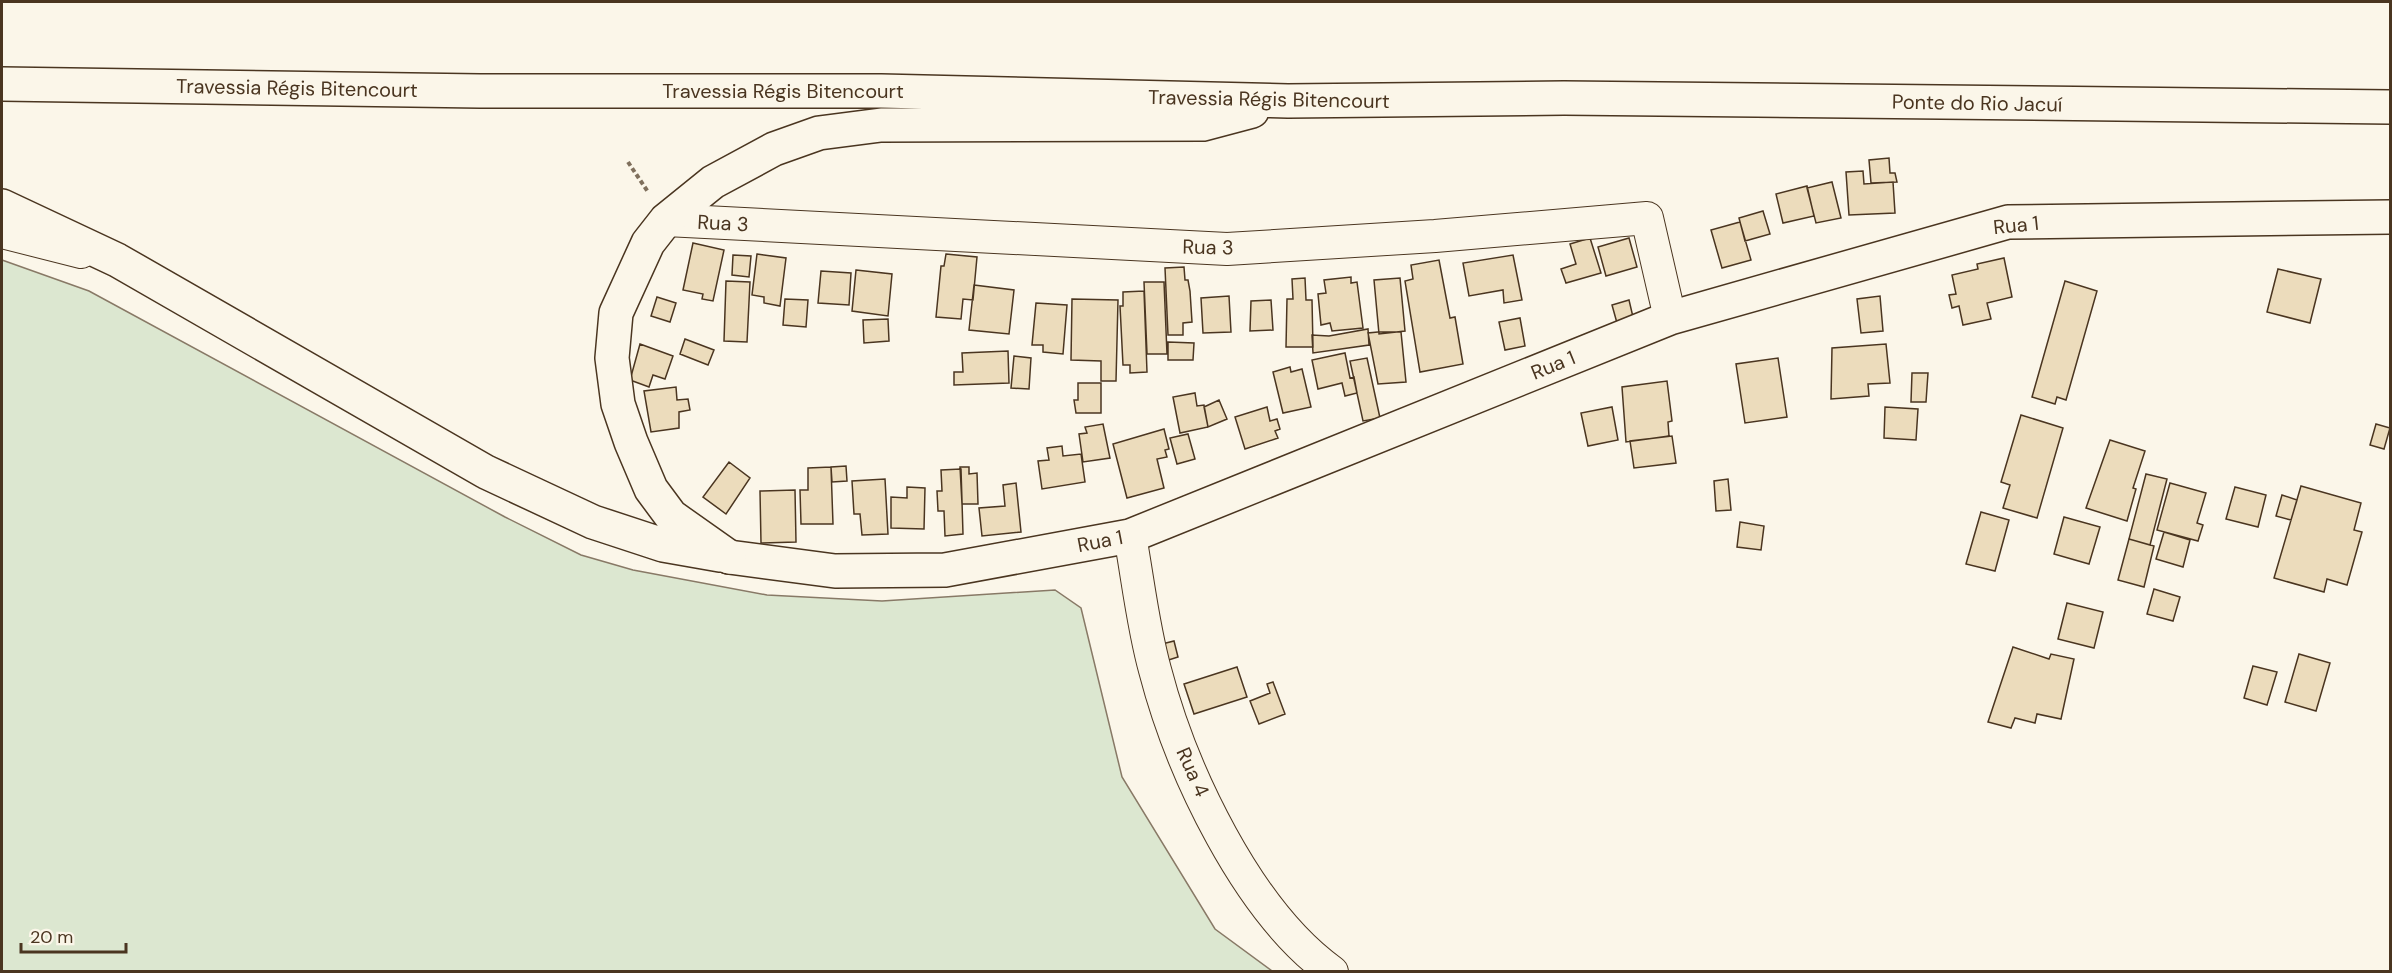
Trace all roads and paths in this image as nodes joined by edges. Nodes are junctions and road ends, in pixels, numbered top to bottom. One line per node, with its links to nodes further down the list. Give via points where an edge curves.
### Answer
1 (2, 84): 3 (main road, Travessia Régis Bitencourt, via 480,91 881,91)
2 (1564, 98): 3 (main road, Travessia Régis Bitencourt); 4 (main road, Ponte do Rio Jacuí)
3 (1288, 101): 7 (main road, via 1203,124 881,125 819,133 774,148 713,182)
4 (2391, 107)
5 (2, 206): 9 (main road, Rua 1)
6 (2391, 217): 10 (main road, Rua 1, via 2008,222)
7 (666, 220): 10 (street, Rua 3, via 1227,249 1647,218); 12 (main road, via 648,243 616,313 612,358 618,404 631,442 671,516)
8 (2, 232): 9 (street)
9 (117, 260): 12 (main road, Rua 1, via 486,472 593,522 663,544)
10 (1670, 318): 11 (main road, Rua 1)
11 (1130, 536): 12 (main road, Rua 1, via 945,570 835,571); 13 (street, Rua 4, via 1155,670 1182,750 1212,815 1255,892 1315,959)
12 (729, 557)
13 (1332, 972)

